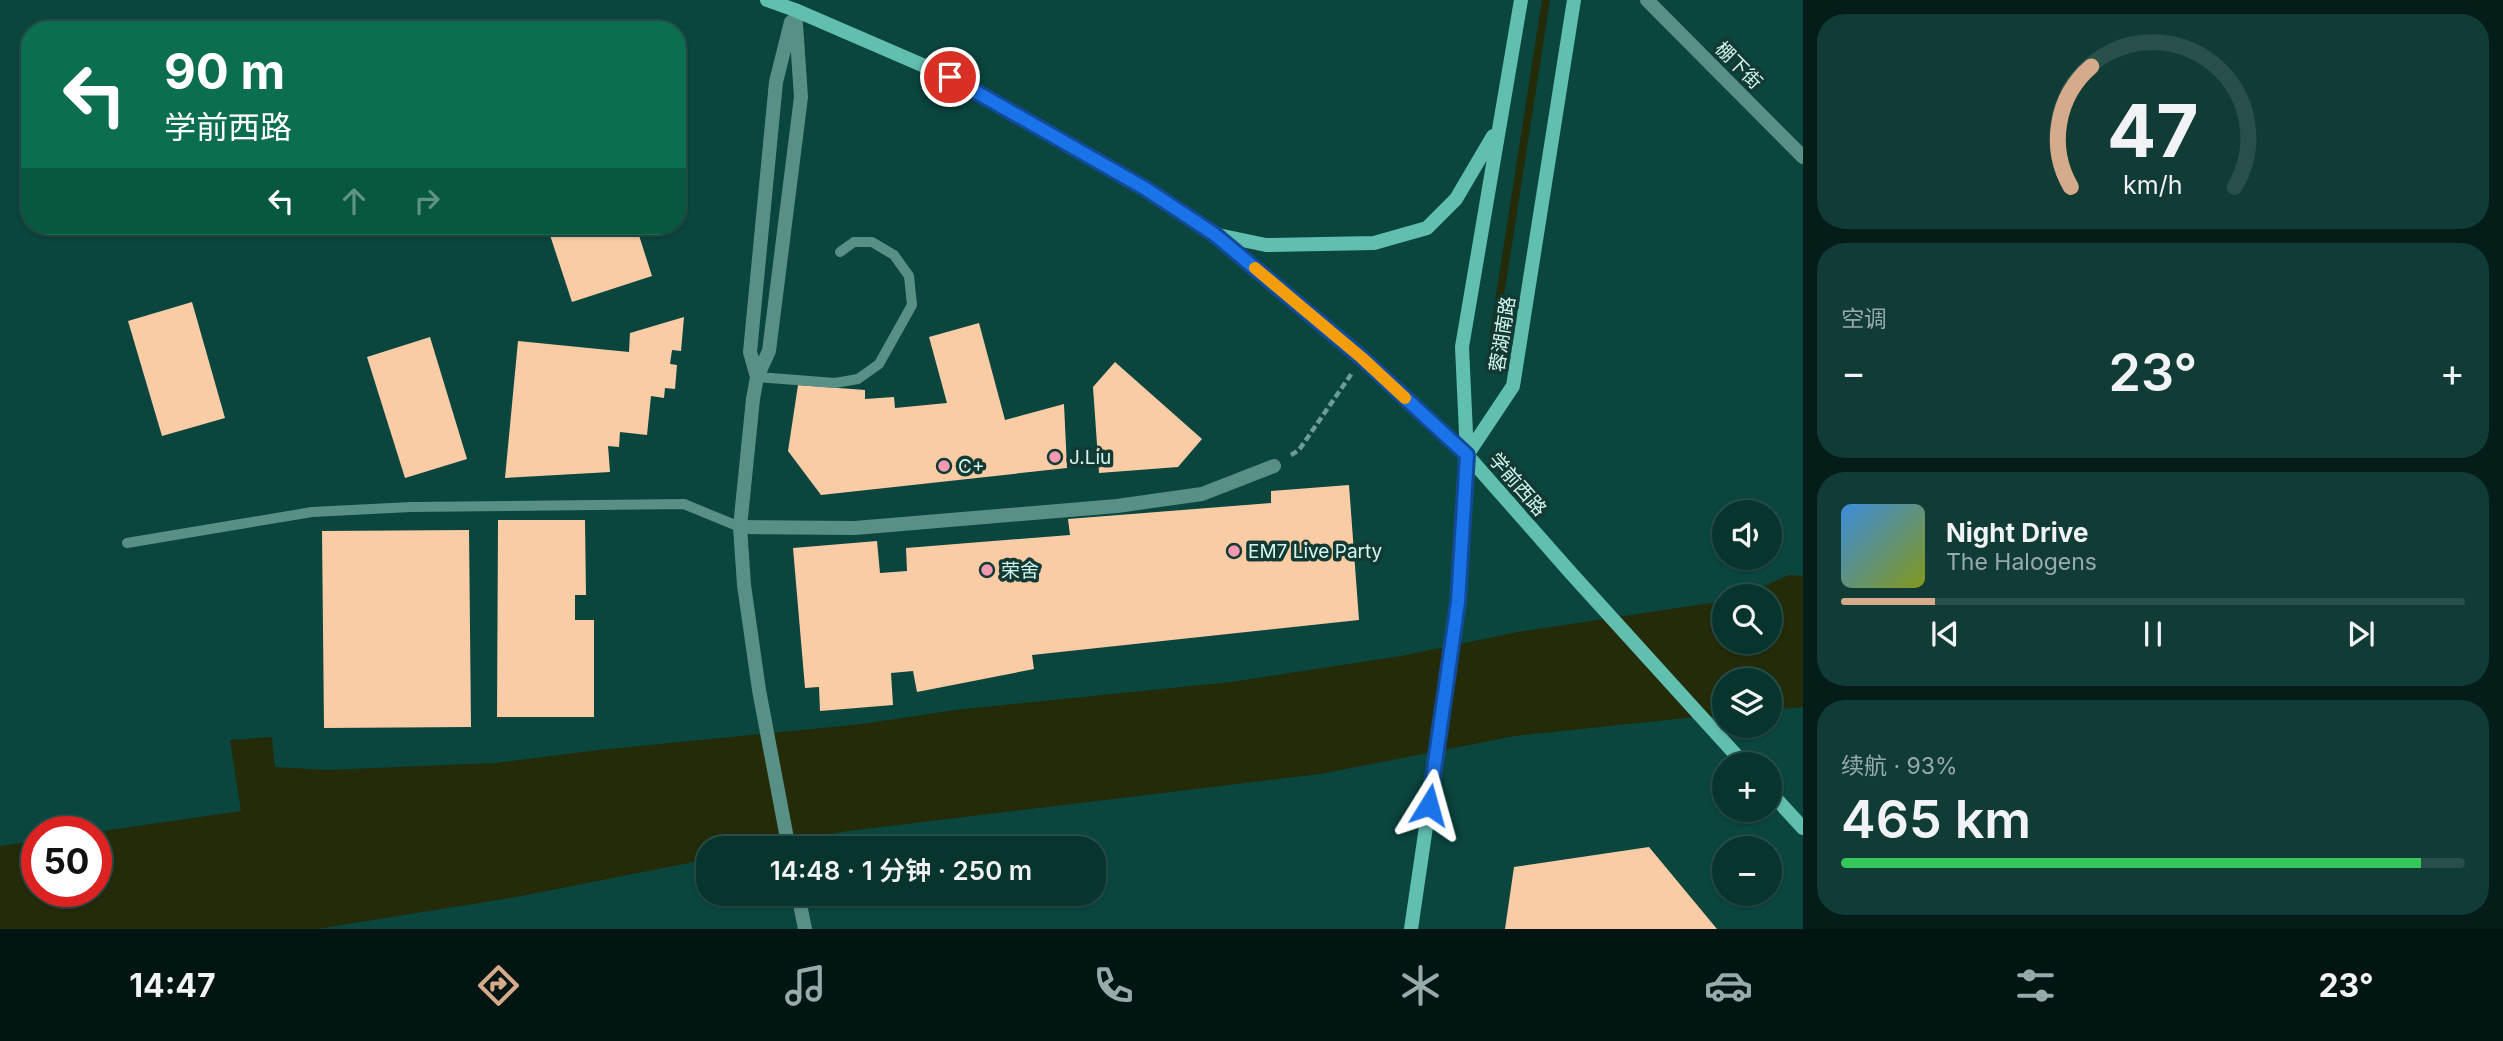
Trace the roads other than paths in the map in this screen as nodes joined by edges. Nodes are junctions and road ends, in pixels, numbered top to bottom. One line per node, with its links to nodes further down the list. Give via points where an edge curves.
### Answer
1 (767, 0): 5 (main road, 学前西路)
2 (1521, 0): 6 (main road, 蓉湖南路)
3 (1574, 0): 11 (main road, 蓉湖南路, via 1513,386)
4 (1647, 0): 7 (street, 棚下街)
5 (795, 10): 8 (main road, 学前西路, via 950,77 1146,189); 10 (street, via 775,82 750,352); 10 (street, via 801,97 769,351)
6 (1497, 129): 8 (main road, via 1456,199 1427,228 1374,243 1266,245); 11 (main road, 蓉湖南路, via 1462,347)
7 (1803, 157)
8 (1214, 234): 11 (main road, 学前西路, via 1362,358)
9 (840, 252): 10 (lane, via 854,242 872,242 894,255 909,276 912,305 879,364 858,379 835,383)
10 (757, 377): 13 (street)
11 (1467, 455): 15 (main road, 学前西路); 21 (main road, via 1458,602)
12 (1274, 466): 13 (street, via 1202,494 1117,506 855,528)
13 (740, 527): 14 (lane, via 684,504 411,508 312,512); 18 (street, via 759,690)
14 (127, 543)
15 (1733, 752)
16 (1782, 804): 17 (main road)
17 (1803, 828)
18 (787, 836)
19 (800, 906): 20 (street)
20 (804, 928)
21 (1411, 929)

